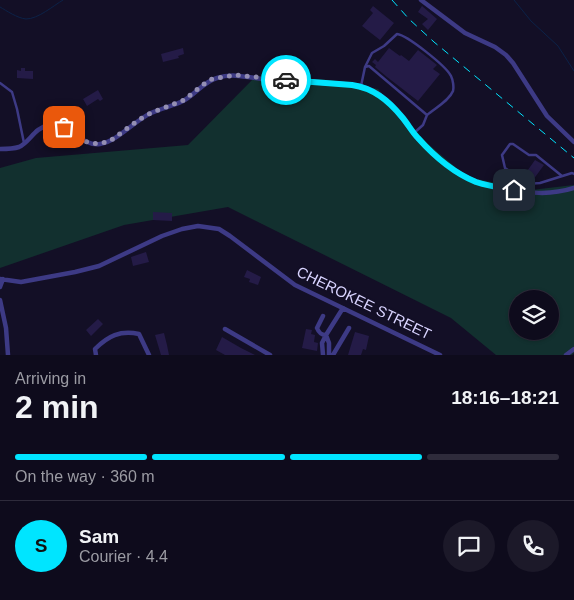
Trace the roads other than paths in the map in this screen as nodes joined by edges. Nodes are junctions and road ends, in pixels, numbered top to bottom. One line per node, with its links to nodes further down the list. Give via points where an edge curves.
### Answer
1 (421, 0): 7 (street, via 465,33 506,55 548,116)
2 (365, 67): 4 (lane); 5 (lane, via 369,66); 5 (lane, via 372,54 397,34 424,50 448,71 453,81 452,92 446,100)
3 (0, 83): 8 (lane, via 12,92)
4 (361, 86): 6 (street, via 379,94); 8 (street, via 225,76 209,80 184,100 140,119 110,141 94,144 52,124 35,131)
5 (427, 115): 6 (lane)
6 (414, 133): 12 (street, via 447,165 477,182 529,193 552,193)
7 (574, 142)
8 (24, 143): 9 (street)
9 (0, 149)
10 (574, 174): 11 (lane)
11 (562, 176): 11 (lane, via 527,184 506,168 502,155 513,144 530,155 536,155)
12 (574, 188)
13 (2, 279): 14 (street); 16 (street, CHEROKEE STREET, via 21,282 99,266 162,236 198,226 219,229 295,285)
14 (0, 287)
15 (0, 300): 22 (street)
16 (343, 308): 20 (street); 28 (street, CHEROKEE STREET)
17 (323, 316): 20 (street, via 317,328 318,332)
18 (226, 328): 25 (street)
19 (349, 328): 27 (street)
20 (326, 335): 26 (street, via 322,343); 27 (street)
21 (574, 348): 29 (street)
22 (8, 355)
23 (96, 355): 24 (street, via 95,349 105,339 128,332 139,334)
24 (149, 355)
25 (270, 355)
26 (323, 355)
27 (331, 355)
28 (440, 355)
29 (566, 355)

